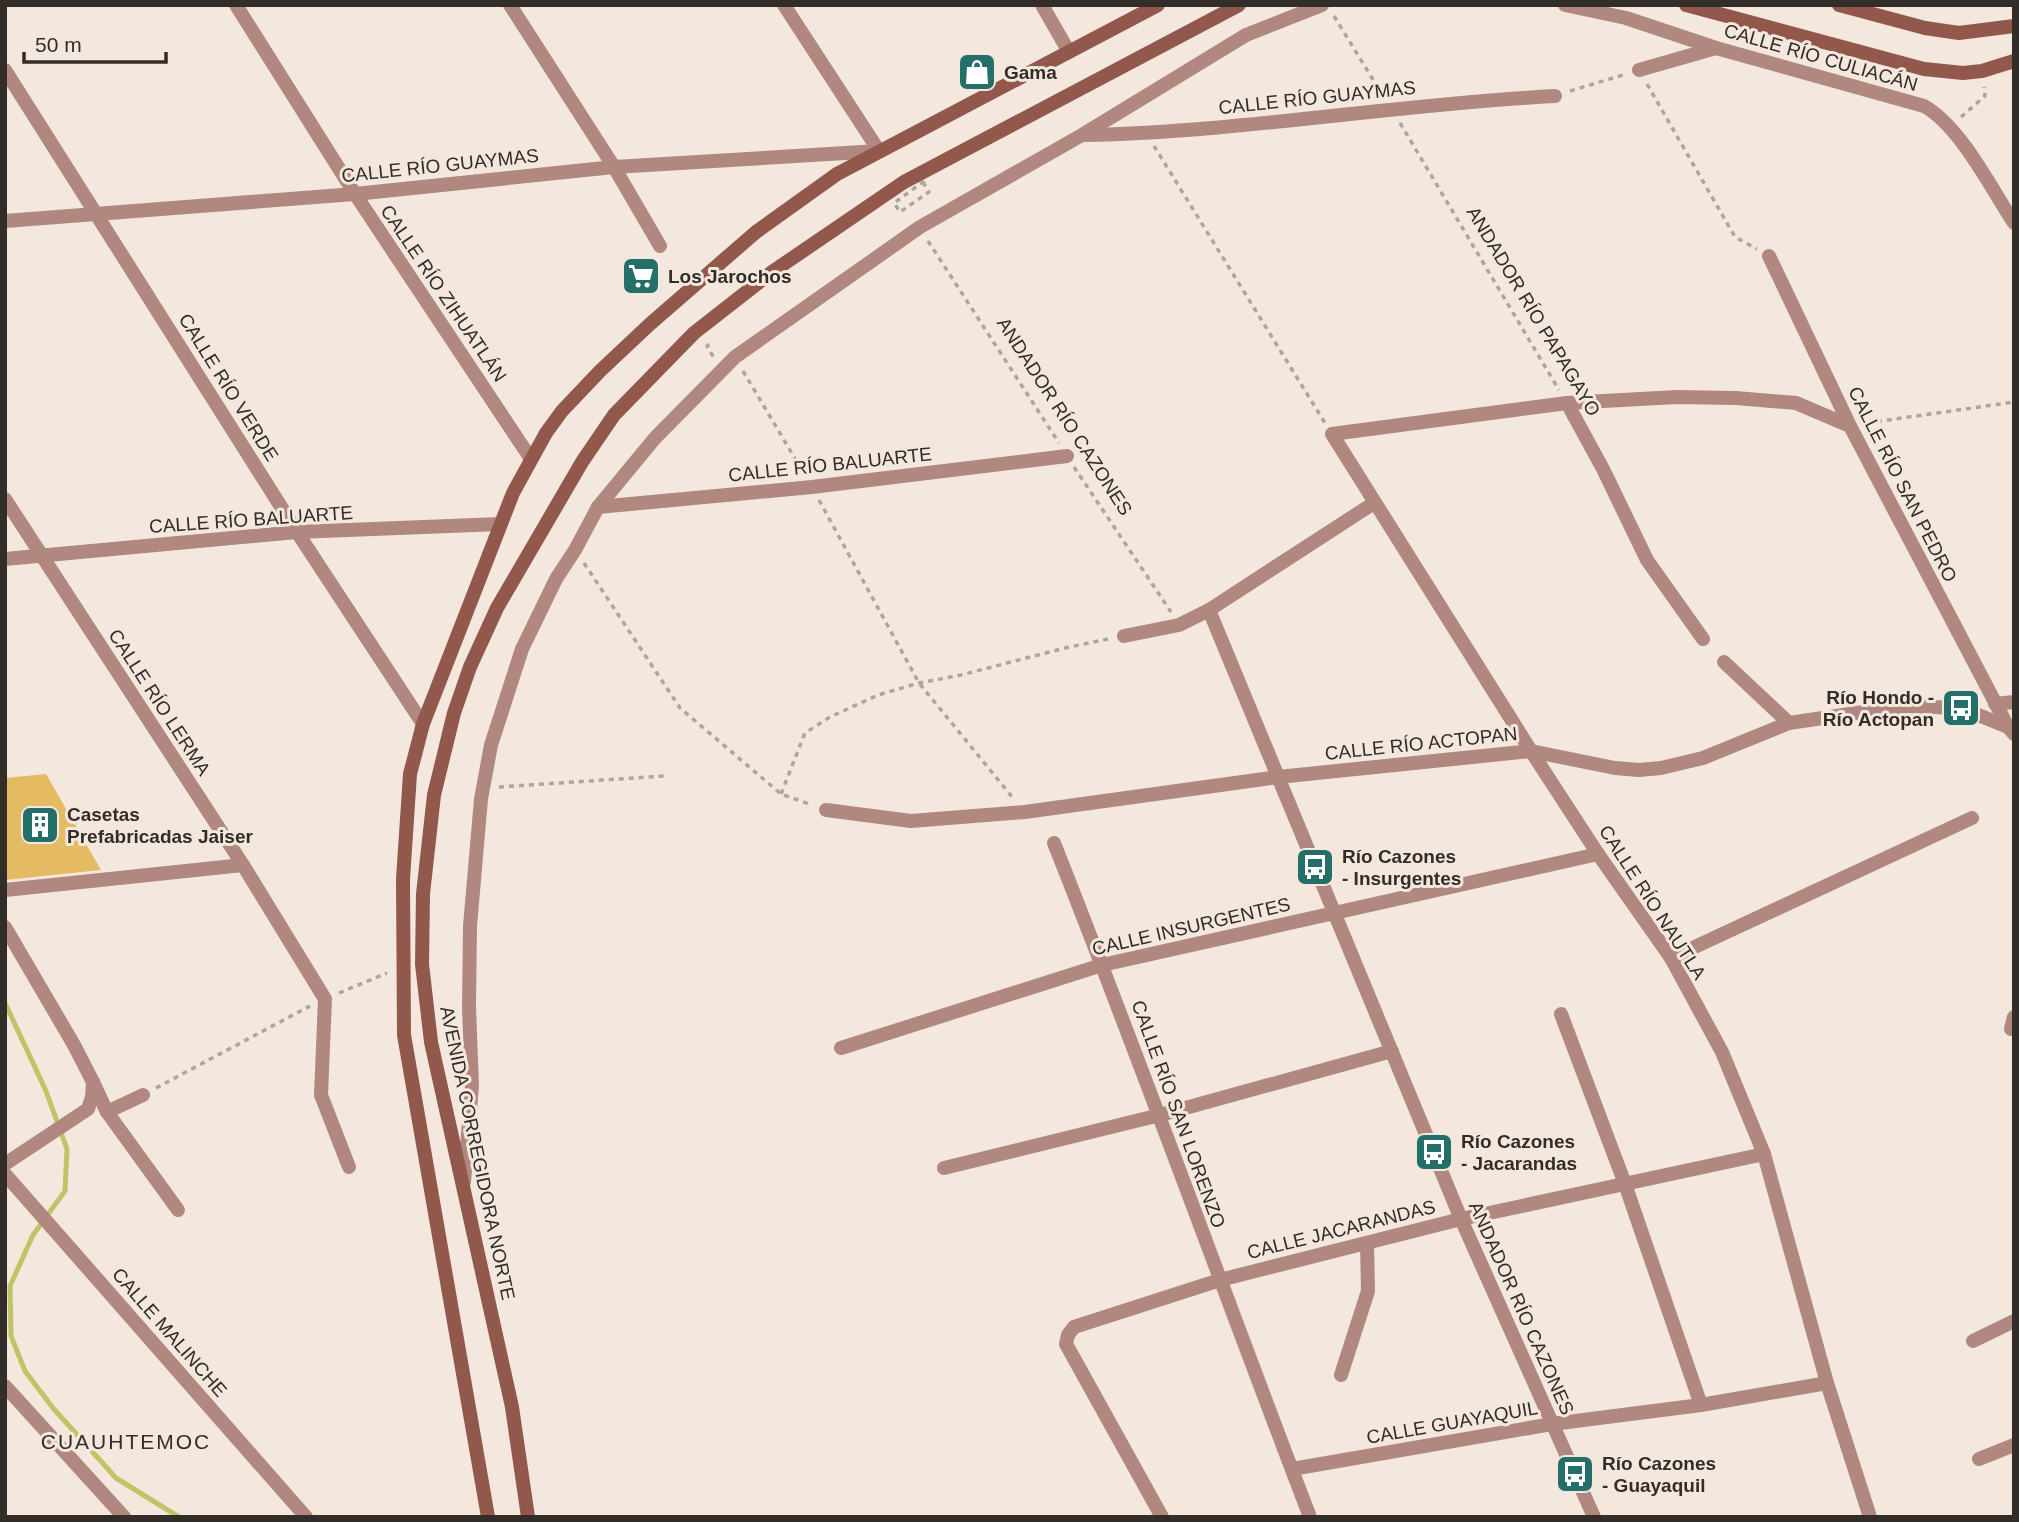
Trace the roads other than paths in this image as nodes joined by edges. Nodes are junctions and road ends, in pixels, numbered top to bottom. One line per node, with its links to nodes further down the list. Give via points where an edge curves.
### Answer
1 (236, 5): 23 (street, CALLE RÍO ZIHUATLÁN)
2 (510, 5): 22 (street)
3 (784, 5): 21 (street)
4 (1042, 5): 15 (street)
5 (1158, 5): 15 (main road)
6 (1239, 5): 74 (main road, AVENIDA CORREGIDORA NORTE, via 904,182 780,266 656,369 614,415 582,462 497,608 470,667 434,795 423,894 422,964 431,1042)
7 (1324, 5): 20 (street, via 1246,35)
8 (1565, 5): 14 (street, CALLE RÍO CULIACÁN, via 1626,18)
9 (1686, 5): 16 (main road, via 1924,69 1962,73)
10 (1839, 5): 12 (main road)
11 (1880, 5): 12 (street)
12 (1889, 19): 13 (main road, via 1959,33)
13 (2014, 26)
14 (1716, 48): 18 (street); 26 (street, CALLE RÍO CULIACÁN, via 1936,112)
15 (1069, 52): 21 (main road)
16 (2014, 61)
17 (5, 70): 24 (street, CALLE RÍO VERDE)
18 (1639, 70)
19 (1555, 96): 20 (street, CALLE RÍO GUAYMAS, via 1468,100 1147,134)
20 (1082, 135): 35 (street, via 919,227 734,357 654,438)
21 (880, 151): 22 (street, CALLE RÍO GUAYMAS); 32 (main road, via 836,174 756,232 650,324 562,411)
22 (614, 167): 23 (street, CALLE RÍO GUAYMAS); 27 (street)
23 (355, 194): 24 (street, CALLE RÍO GUAYMAS); 32 (street, CALLE RÍO ZIHUATLÁN)
24 (97, 212): 25 (street, CALLE RÍO GUAYMAS); 37 (street, CALLE RÍO VERDE)
25 (5, 221)
26 (2014, 223)
27 (660, 246)
28 (1769, 256): 30 (street, CALLE RÍO SAN PEDRO)
29 (1567, 403): 30 (street, via 1736,398 1796,403); 34 (street, CALLE RÍO NAUTLA, via 1332,434); 42 (street, ANDADOR RÍO PAPAGAYO, via 1647,560)
30 (1850, 425): 45 (street, CALLE RÍO SAN PEDRO)
31 (1067, 456): 35 (street, CALLE RÍO BALUARTE)
32 (531, 459): 36 (main road)
33 (5, 499): 38 (street, CALLE RÍO LERMA)
34 (1374, 503): 40 (street); 49 (street, CALLE RÍO NAUTLA)
35 (598, 507): 74 (street, via 522,649 491,745 470,926 471,1086)
36 (500, 524): 37 (street, CALLE RÍO BALUARTE); 47 (main road)
37 (297, 532): 38 (street, CALLE RÍO BALUARTE); 47 (street, CALLE RÍO VERDE)
38 (41, 556): 39 (street, CALLE RÍO BALUARTE); 55 (street, CALLE RÍO LERMA)
39 (5, 559)
40 (1209, 610): 41 (street, via 1179,625); 50 (street, ANDADOR RÍO CAZONES)
41 (1124, 636)
42 (1703, 639)
43 (1724, 662): 46 (street)
44 (2014, 702): 45 (street)
45 (1995, 704): 48 (street, CALLE RÍO SAN PEDRO)
46 (1789, 723): 48 (street, CALLE RÍO ACTOPAN, via 1904,706 1961,708); 49 (street, CALLE RÍO ACTOPAN, via 1703,758 1661,768 1615,768)
47 (423, 724): 91 (main road, via 410,774 403,879 404,1035)
48 (2011, 731)
49 (1531, 751): 50 (street, CALLE RÍO ACTOPAN); 54 (street, CALLE RÍO NAUTLA)
50 (1278, 777): 51 (street, CALLE RÍO ACTOPAN, via 1025,812 911,821); 57 (street, ANDADOR RÍO CAZONES)
51 (826, 810)
52 (1972, 818): 59 (street)
53 (1054, 843): 60 (street, CALLE RÍO SAN LORENZO)
54 (1598, 854): 57 (street, CALLE INSURGENTES); 59 (street, CALLE RÍO NAUTLA)
55 (243, 865): 56 (street); 70 (street, CALLE RÍO LERMA, via 325,999 321,1095)
56 (5, 890)
57 (1333, 912): 60 (street, CALLE INSURGENTES); 63 (street, ANDADOR RÍO CAZONES)
58 (5, 926): 64 (street)
59 (1671, 958): 68 (street, CALLE RÍO NAUTLA, via 1722,1052)
60 (1102, 965): 62 (street, CALLE INSURGENTES); 67 (street, CALLE RÍO SAN LORENZO)
61 (1561, 1014): 73 (street)
62 (841, 1048)
63 (1392, 1051): 67 (street); 76 (street, ANDADOR RÍO CAZONES)
64 (93, 1082): 66 (street); 69 (street, via 88,1109)
65 (143, 1095): 66 (street)
66 (107, 1112): 75 (street)
67 (1160, 1115): 71 (street); 78 (street, CALLE RÍO SAN LORENZO)
68 (1764, 1154): 73 (street, CALLE JACARANDAS); 82 (street, CALLE RÍO NAUTLA)
69 (5, 1164)
70 (349, 1167)
71 (944, 1168)
72 (5, 1174): 90 (street, CALLE MALINCHE)
73 (1625, 1184): 76 (street, CALLE JACARANDAS); 84 (street)
74 (464, 1187): 92 (main road, AVENIDA CORREGIDORA NORTE, via 512,1407)
75 (178, 1210)
76 (1461, 1219): 77 (street, CALLE JACARANDAS); 85 (street, ANDADOR RÍO CAZONES)
77 (1367, 1243): 78 (street, CALLE JACARANDAS); 81 (street, via 1368,1291)
78 (1220, 1280): 88 (street, CALLE RÍO SAN LORENZO); 93 (street, CALLE JACARANDAS, via 1074,1327 1068,1335 1066,1344)
79 (2014, 1321): 80 (street)
80 (1973, 1341)
81 (1341, 1375)
82 (1827, 1383): 84 (street, CALLE GUAYAQUIL); 96 (street, CALLE RÍO NAUTLA)
83 (5, 1385): 89 (street)
84 (1701, 1405): 85 (street, CALLE GUAYAQUIL)
85 (1552, 1424): 88 (street, CALLE GUAYAQUIL); 95 (street, ANDADOR RÍO CAZONES)
86 (2014, 1445): 87 (street)
87 (1979, 1459)
88 (1292, 1469): 94 (street, CALLE RÍO SAN LORENZO)
89 (124, 1517)
90 (306, 1517)
91 (488, 1517)
92 (528, 1517)
93 (1162, 1517)
94 (1310, 1517)
95 (1594, 1517)
96 (1870, 1517)

